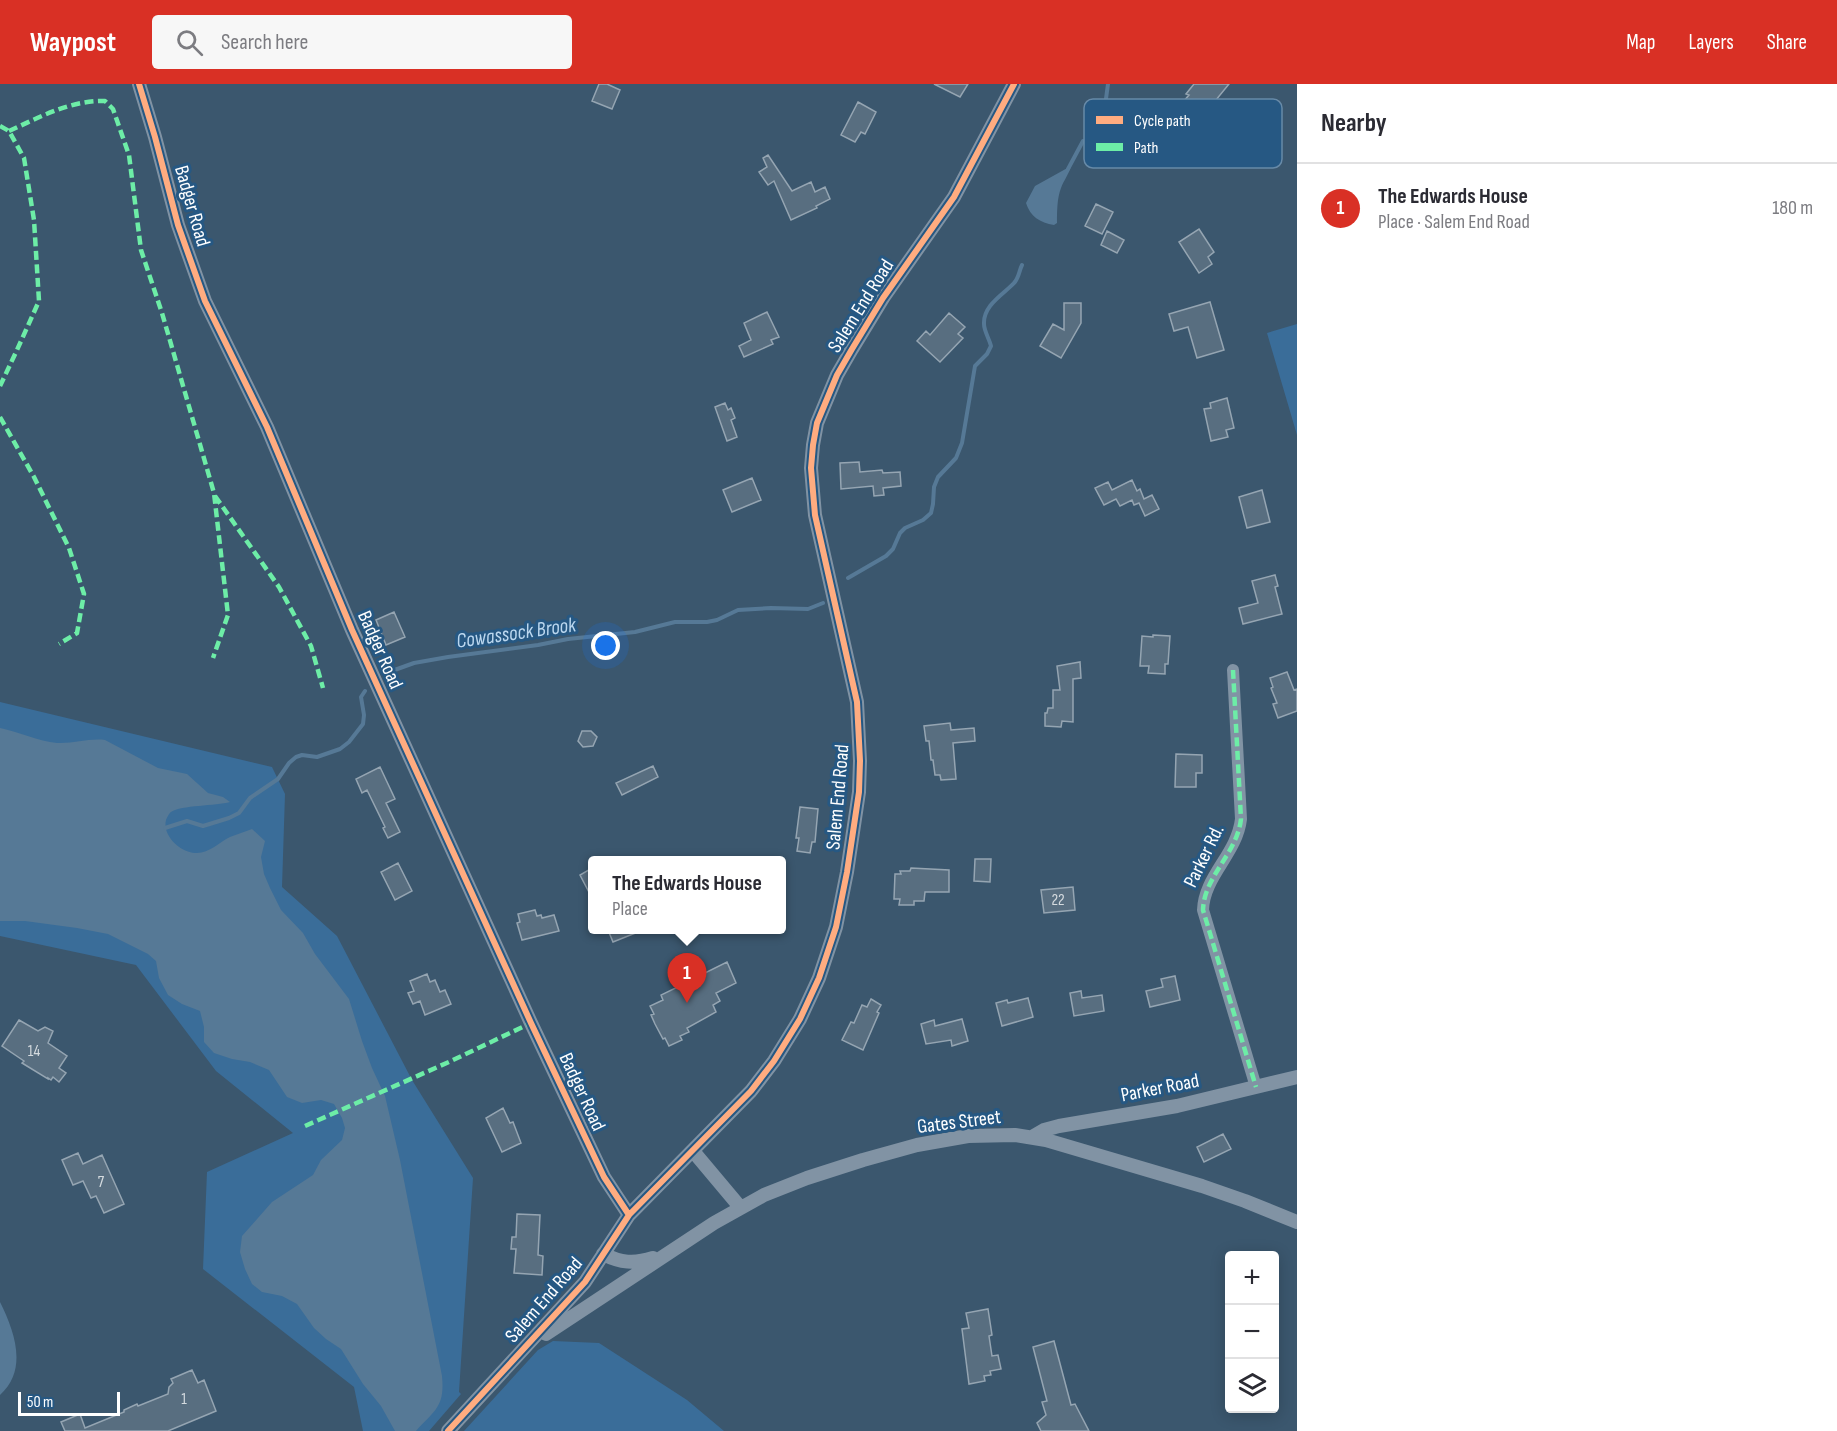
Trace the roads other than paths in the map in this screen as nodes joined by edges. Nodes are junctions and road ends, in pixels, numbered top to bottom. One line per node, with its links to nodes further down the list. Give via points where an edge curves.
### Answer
1 (139, 84): 9 (street, Badger Road, via 178,225 205,301 267,427 352,630 531,1023 604,1177)
2 (1014, 84): 7 (street, Salem End Road, via 954,197 852,349 818,423 812,468 815,515 857,702 859,792 850,853 836,927 800,1019 751,1091)
3 (1233, 670): 5 (street, Parker Rd., via 1240,831 1207,890 1203,910)
4 (1297, 1077): 5 (street, Parker Road)
5 (1256, 1087): 6 (street, Parker Road, via 1178,1106 1059,1126)
6 (1032, 1137): 8 (street, Gates Street, via 988,1135 918,1145 800,1180); 10 (street, Gates Street, via 1194,1183)
7 (693, 1151): 8 (street); 9 (street, Salem End Road)
8 (740, 1207): 11 (street, Gates Street)
9 (629, 1215): 12 (street, Salem End Road)
10 (1297, 1222)
11 (672, 1250): 12 (street, Gates Street, via 634,1263); 13 (street, Gates Street)
12 (603, 1254): 13 (street, Salem End Road, via 579,1289)
13 (525, 1348): 14 (street, Salem End Road)
14 (448, 1431)

